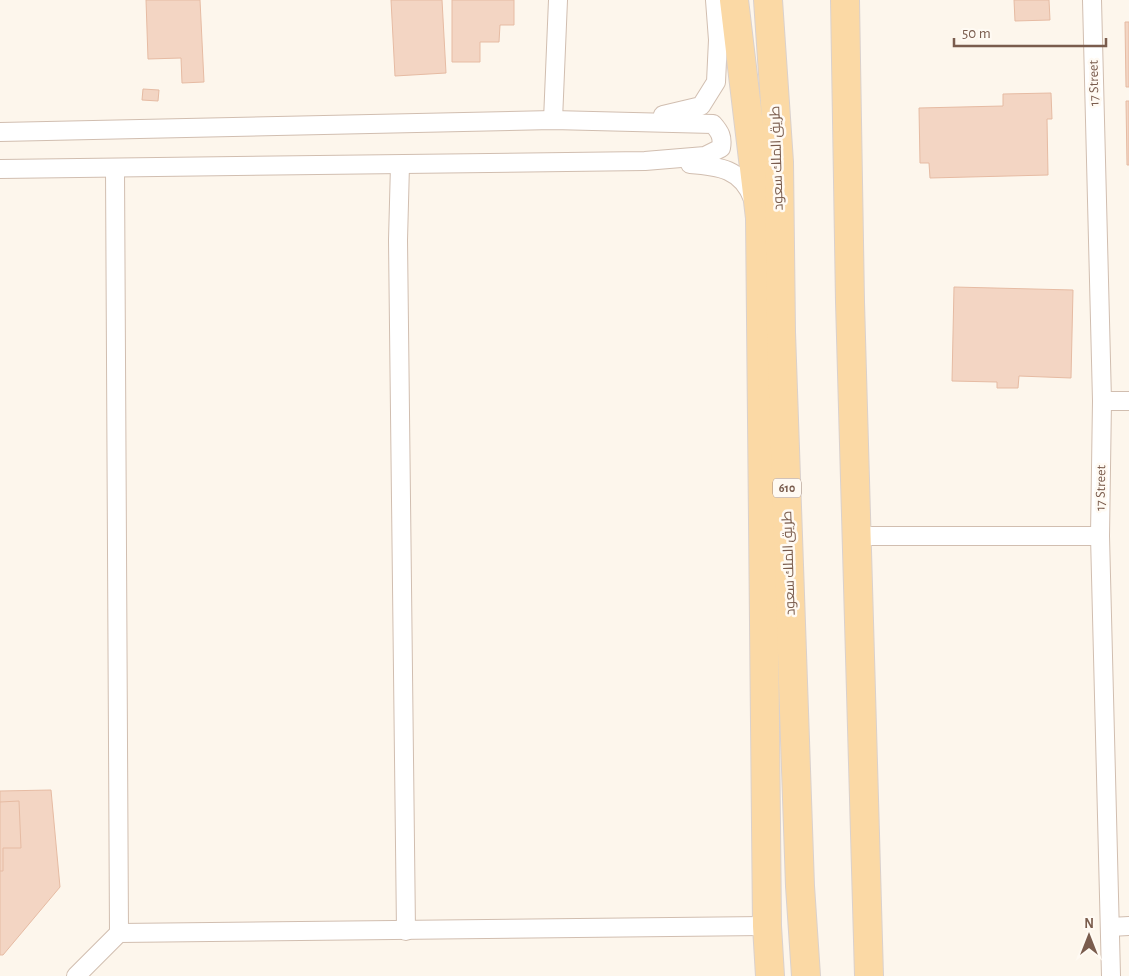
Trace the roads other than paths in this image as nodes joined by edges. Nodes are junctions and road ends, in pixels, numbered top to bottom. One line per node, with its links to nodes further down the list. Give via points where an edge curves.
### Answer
1 (558, 0): 7 (street)
2 (715, 0): 8 (street, via 718,40 716,82 701,106)
3 (734, 0): 14 (main road)
4 (768, 0): 20 (main road, طريق الملك سعود / 610, via 778,162)
5 (845, 0): 18 (main road)
6 (1092, 0): 16 (street, 17 Street)
7 (553, 120): 8 (street); 9 (street)
8 (640, 120): 10 (street, via 713,124 722,141 720,148 705,156)
9 (0, 132)
10 (644, 161): 11 (street); 14 (street, via 717,166 739,176 748,187)
11 (400, 165): 13 (street); 24 (street, via 398,250)
12 (0, 169): 13 (street)
13 (115, 169): 25 (street)
14 (760, 218): 17 (main road)
15 (1129, 400): 16 (street)
16 (1102, 401): 19 (street, 17 Street)
17 (762, 402): 20 (main road, via 772,417 792,797); 21 (main road)
18 (857, 536): 19 (street); 29 (main road)
19 (1100, 536): 23 (street, 17 Street)
20 (800, 886): 28 (main road, طريق الملك سعود / 610)
21 (767, 926): 24 (street); 27 (main road)
22 (1129, 926): 23 (street)
23 (1110, 927): 30 (street, 17 Street)
24 (406, 931): 25 (street)
25 (119, 933): 26 (street)
26 (76, 976)
27 (770, 976)
28 (806, 976)
29 (869, 976)
30 (1111, 976)

